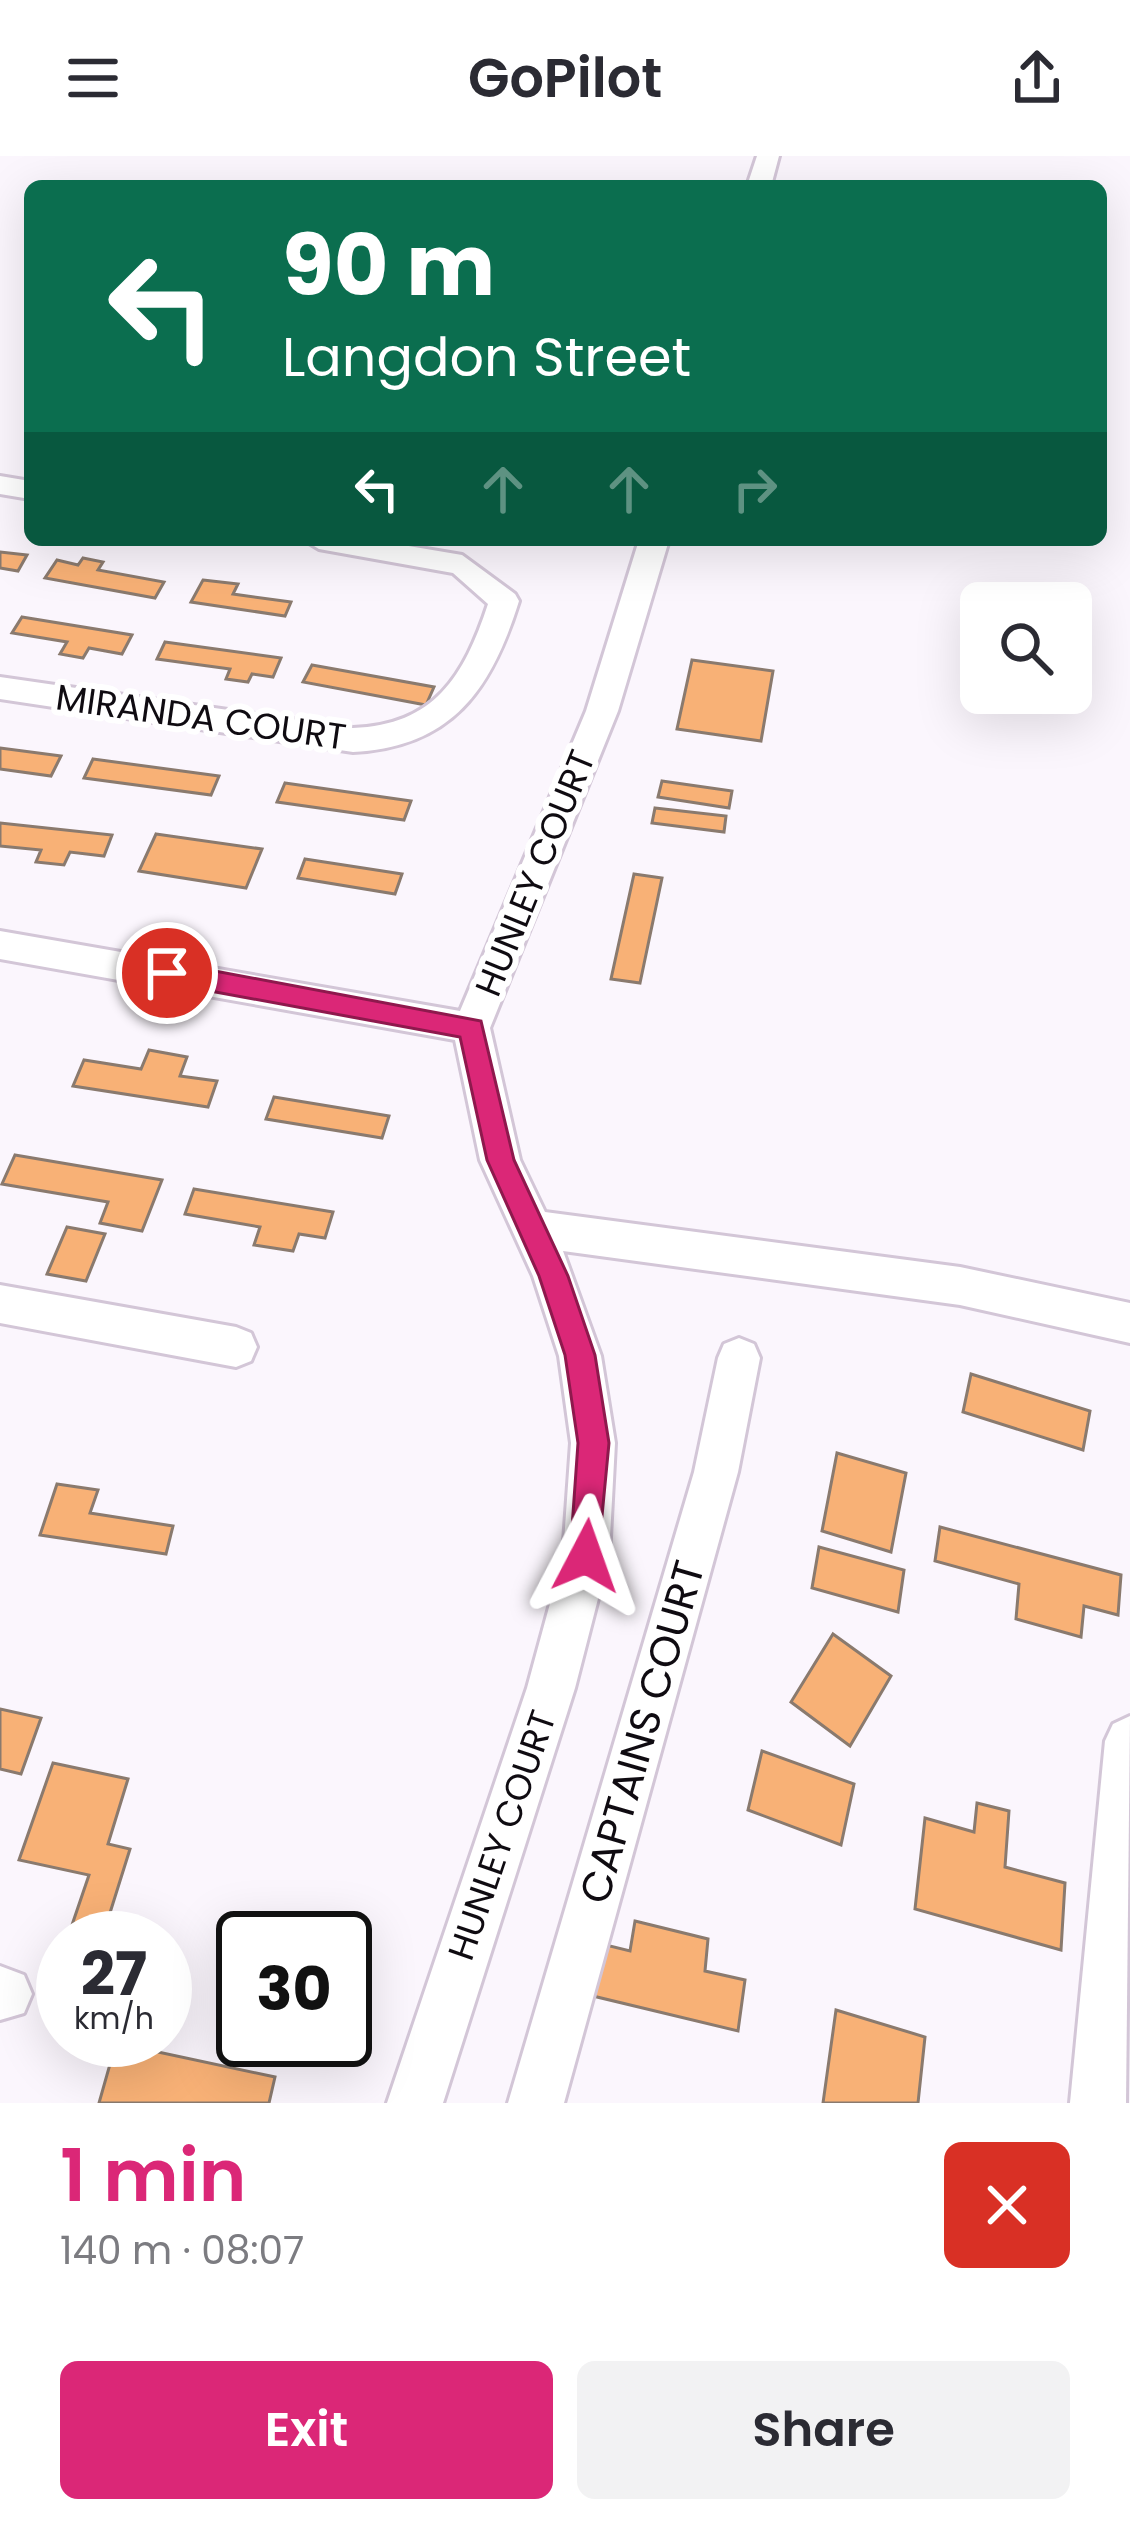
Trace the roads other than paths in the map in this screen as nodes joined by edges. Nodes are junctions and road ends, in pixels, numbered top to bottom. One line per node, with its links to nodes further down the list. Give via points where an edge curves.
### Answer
1 (353, 546): 3 (street, MIRANDA COURT, via 462,565 504,601 495,636 447,706 402,736 352,740)
2 (652, 546): 5 (street, HUNLEY COURT, via 602,711)
3 (0, 688)
4 (0, 945): 5 (street)
5 (471, 1028): 6 (street, HUNLEY COURT, via 500,1160)
6 (532, 1229): 8 (street, via 960,1286); 12 (street, HUNLEY COURT, via 580,1355 593,1443 586,1556)
7 (0, 1304): 9 (street)
8 (1130, 1322)
9 (236, 1347)
10 (739, 1358): 13 (street, CAPTAINS COURT, via 716,1472)
11 (1130, 1741): 14 (street)
12 (415, 2103)
13 (536, 2103)
14 (1098, 2103)

